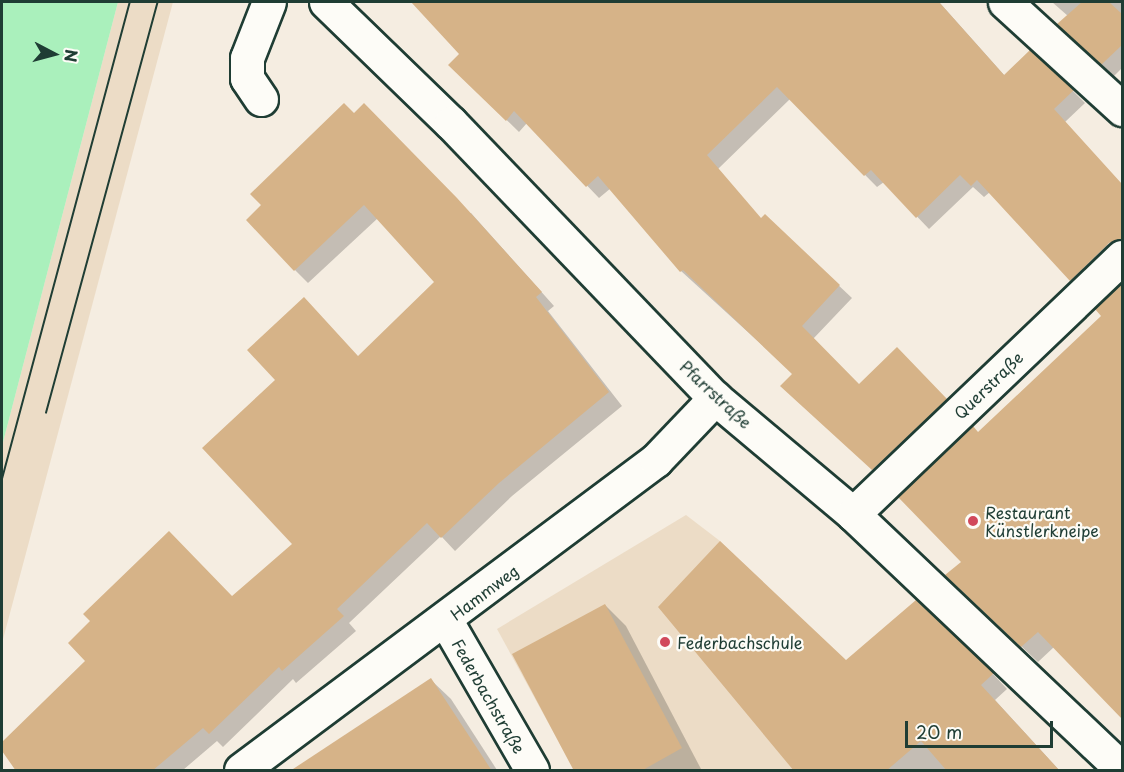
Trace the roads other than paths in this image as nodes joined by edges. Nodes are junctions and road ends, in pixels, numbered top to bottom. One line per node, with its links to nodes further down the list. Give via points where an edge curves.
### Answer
1 (269, 2): 4 (street, via 247,58 247,78)
2 (326, 2): 7 (street, Pfarrstraße, via 451,123)
3 (1005, 2): 5 (street)
4 (261, 99)
5 (1122, 109)
6 (1122, 257): 8 (street, Querstraße)
7 (715, 398): 8 (street, Pfarrstraße); 9 (street, Hammweg, via 656,460)
8 (853, 514): 10 (street, Pfarrstraße)
9 (446, 621): 11 (street, Hammweg); 12 (street, Federbachstraße)
10 (1122, 769)
11 (241, 771)
12 (532, 771)

